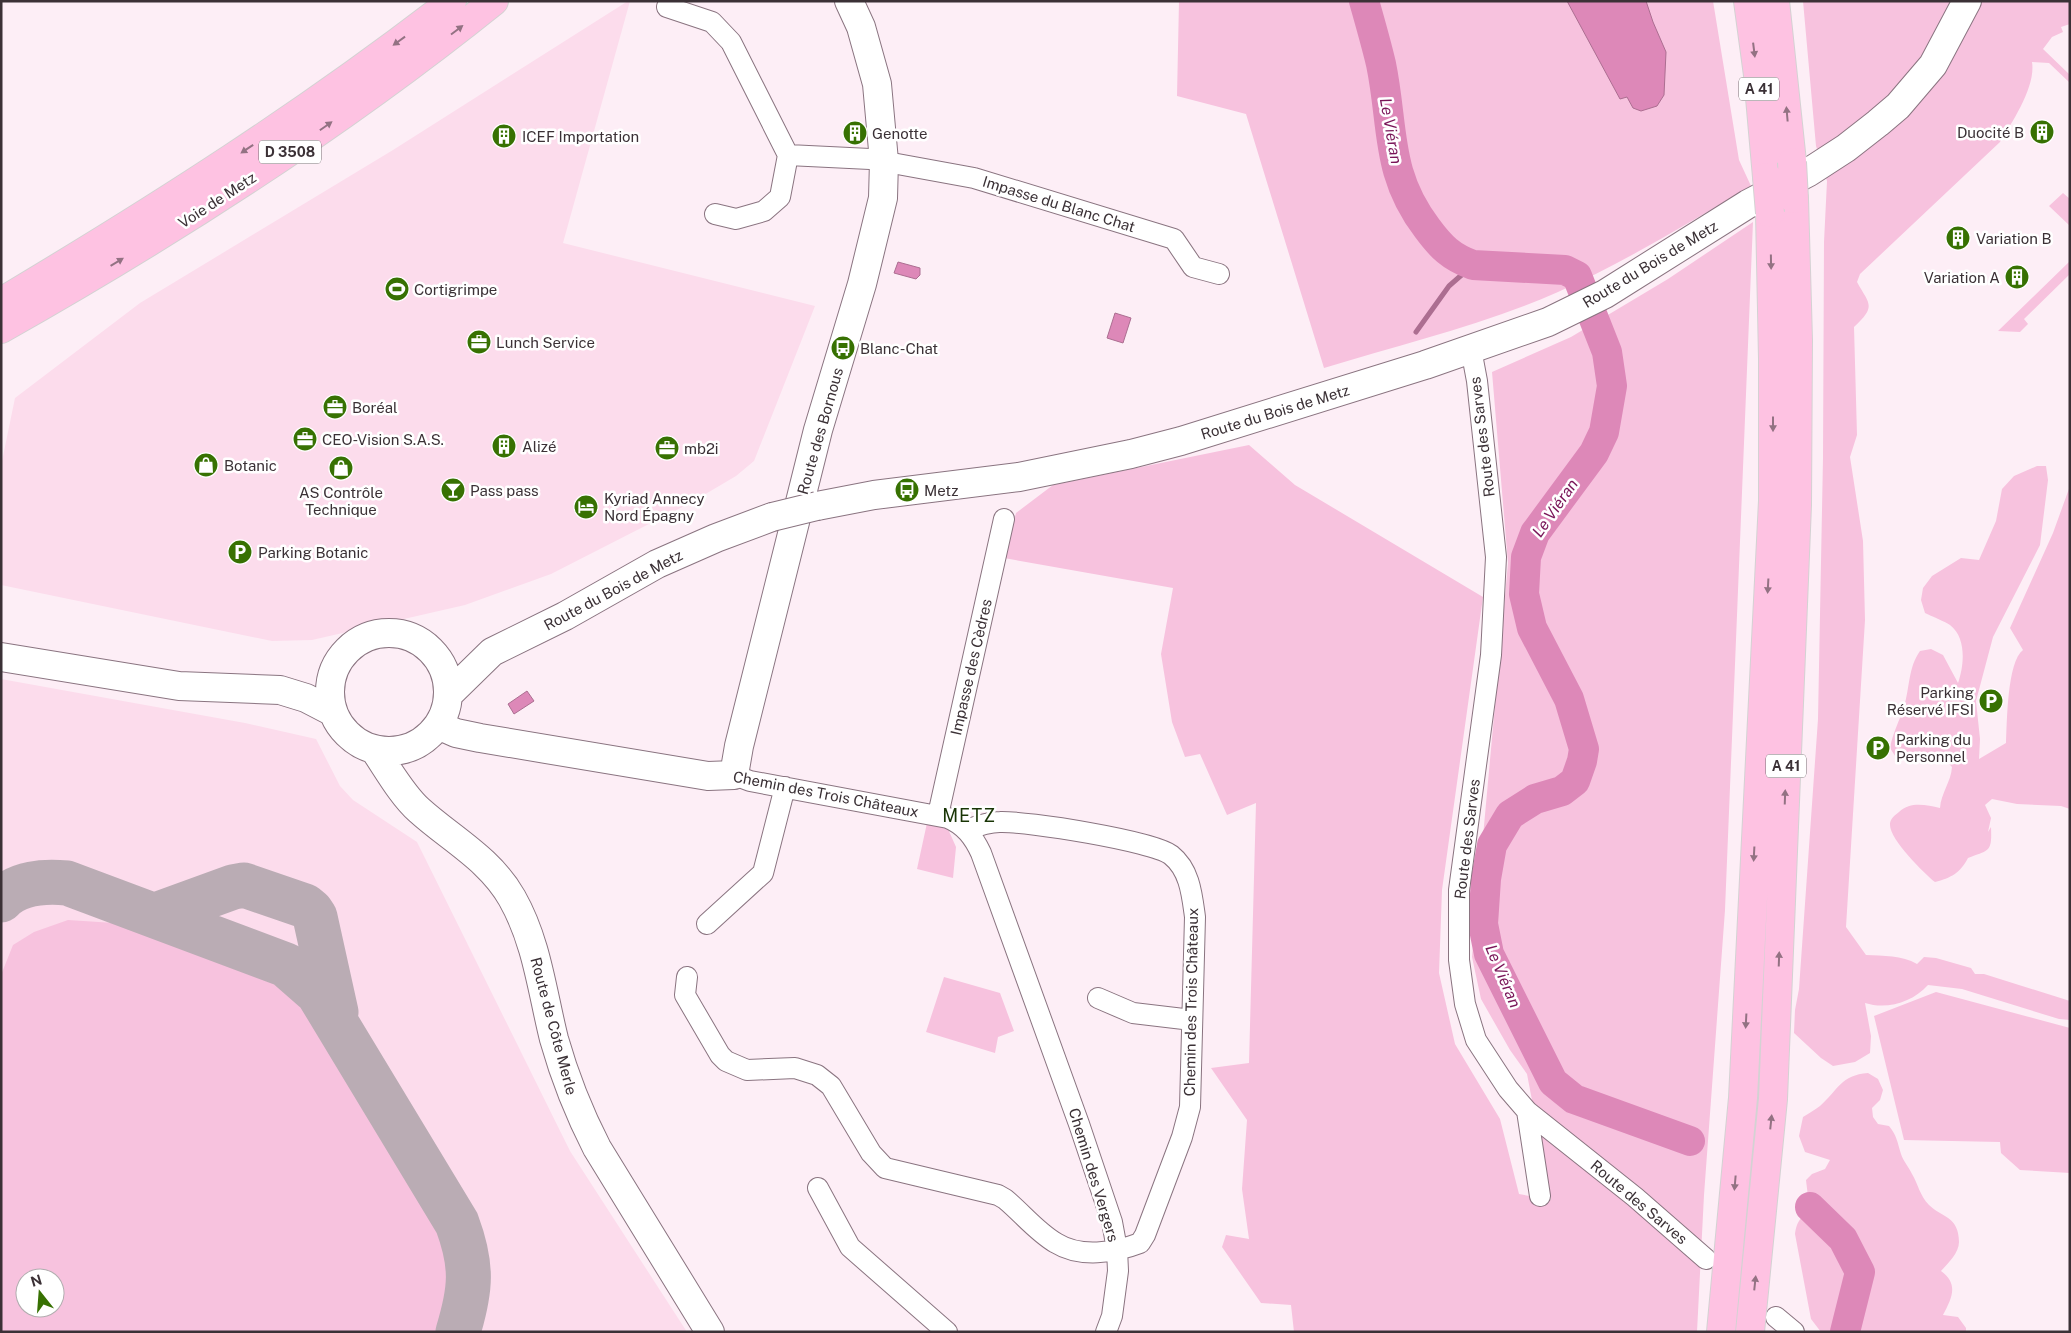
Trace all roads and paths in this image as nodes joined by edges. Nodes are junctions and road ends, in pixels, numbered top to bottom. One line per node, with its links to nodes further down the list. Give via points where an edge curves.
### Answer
1 (452, 1): 10 (highway, Voie de Metz / D 3508, one-way to 10, via 288,121)
2 (494, 1): 13 (highway, Voie de Metz / D 3508, one-way to 2, via 180,224 287,153)
3 (849, 1): 9 (main road, Route des Bornous, via 864,35 877,84)
4 (1748, 1): 48 (highway, A 41, one-way to 48, bridge, via 1770,213 1773,501 1743,1098)
5 (1775, 1): 49 (highway, A 41, one-way to 5, bridge, via 1773,1099 1797,505 1798,340 1794,198)
6 (1967, 1): 18 (main road, Route du Bois de Metz, via 1932,65 1908,95 1846,148 1748,204 1605,294 1548,322)
7 (667, 7): 8 (street, via 712,22 731,42)
8 (788, 154): 9 (street, Impasse du Blanc Chat); 11 (street, via 780,197 764,211 736,219)
9 (884, 161): 12 (street, Impasse du Blanc Chat, via 974,178 1174,239 1193,267); 30 (main road, Route des Bornous, via 882,198 874,239 804,485)
10 (175, 196): 14 (highway); 15 (highway, Voie de Metz / D 3508)
11 (715, 214)
12 (1219, 274)
13 (75, 287): 16 (highway, Voie de Metz / D 3508); 17 (highway)
14 (1, 288)
15 (1, 302)
16 (1, 329)
17 (1, 348)
18 (1471, 349): 21 (main road, Route du Bois de Metz, bridge, via 1131,454 1020,477 874,495 772,517 657,564 565,616); 39 (street, Route des Sarves, via 1496,557 1491,655 1459,890 1459,960 1465,1004 1476,1040 1508,1089)
19 (1004, 519): 33 (street, Impasse des Cèdres)
20 (428, 647): 21 (main road, Route du Bois de Metz, via 452,652); 23 (main road, via 403,634 374,635 357,642 343,655); 25 (main road, via 440,661 447,677)
21 (492, 652): 25 (main road, Route du Bois de Metz)
22 (5, 658): 24 (main road, via 179,686)
23 (334, 671): 24 (main road); 26 (main road, via 330,684)
24 (280, 690): 26 (main road)
25 (448, 695): 27 (main road, via 445,712)
26 (334, 712): 29 (main road, via 343,728 357,741)
27 (438, 725): 28 (main road); 30 (main road, Chemin des Trois Châteaux, via 480,738 708,776)
28 (415, 745): 29 (main road, via 388,751); 32 (main road)
29 (374, 749): 32 (main road, Route de Côte Merle)
30 (734, 775): 31 (street, Chemin des Trois Châteaux)
31 (785, 787): 33 (street, Chemin des Trois Châteaux); 35 (street, via 763,873)
32 (406, 794): 46 (main road, Route de Côte Merle, via 419,810 482,860 511,896 530,938 559,1054 583,1120)
33 (938, 816): 34 (street, Chemin des Trois Châteaux, via 955,821)
34 (967, 830): 38 (street, Chemin des Trois Châteaux, via 1001,822 1065,829 1148,846 1170,854 1182,866 1193,904); 42 (street, Chemin des Vergers, via 982,853 1079,1124 1112,1222)
35 (707, 924)
36 (687, 977): 42 (street, Chemin des Vergers, via 685,996 723,1059 747,1070 795,1068 824,1079 871,1153 885,1168 998,1195 1065,1247 1084,1252)
37 (1098, 998): 38 (street, via 1134,1014)
38 (1192, 1020): 42 (street, Chemin des Trois Châteaux, via 1190,1107 1186,1120 1143,1240)
39 (1528, 1111): 41 (street); 43 (street, Route des Sarves)
40 (818, 1188): 47 (street, via 850,1246)
41 (1540, 1196)
42 (1117, 1249): 45 (street, via 1117,1292)
43 (1706, 1259)
44 (1776, 1316): 50 (street)
45 (1109, 1324)
46 (710, 1332)
47 (947, 1332)
48 (1721, 1332)
49 (1750, 1332)
50 (1794, 1332)

